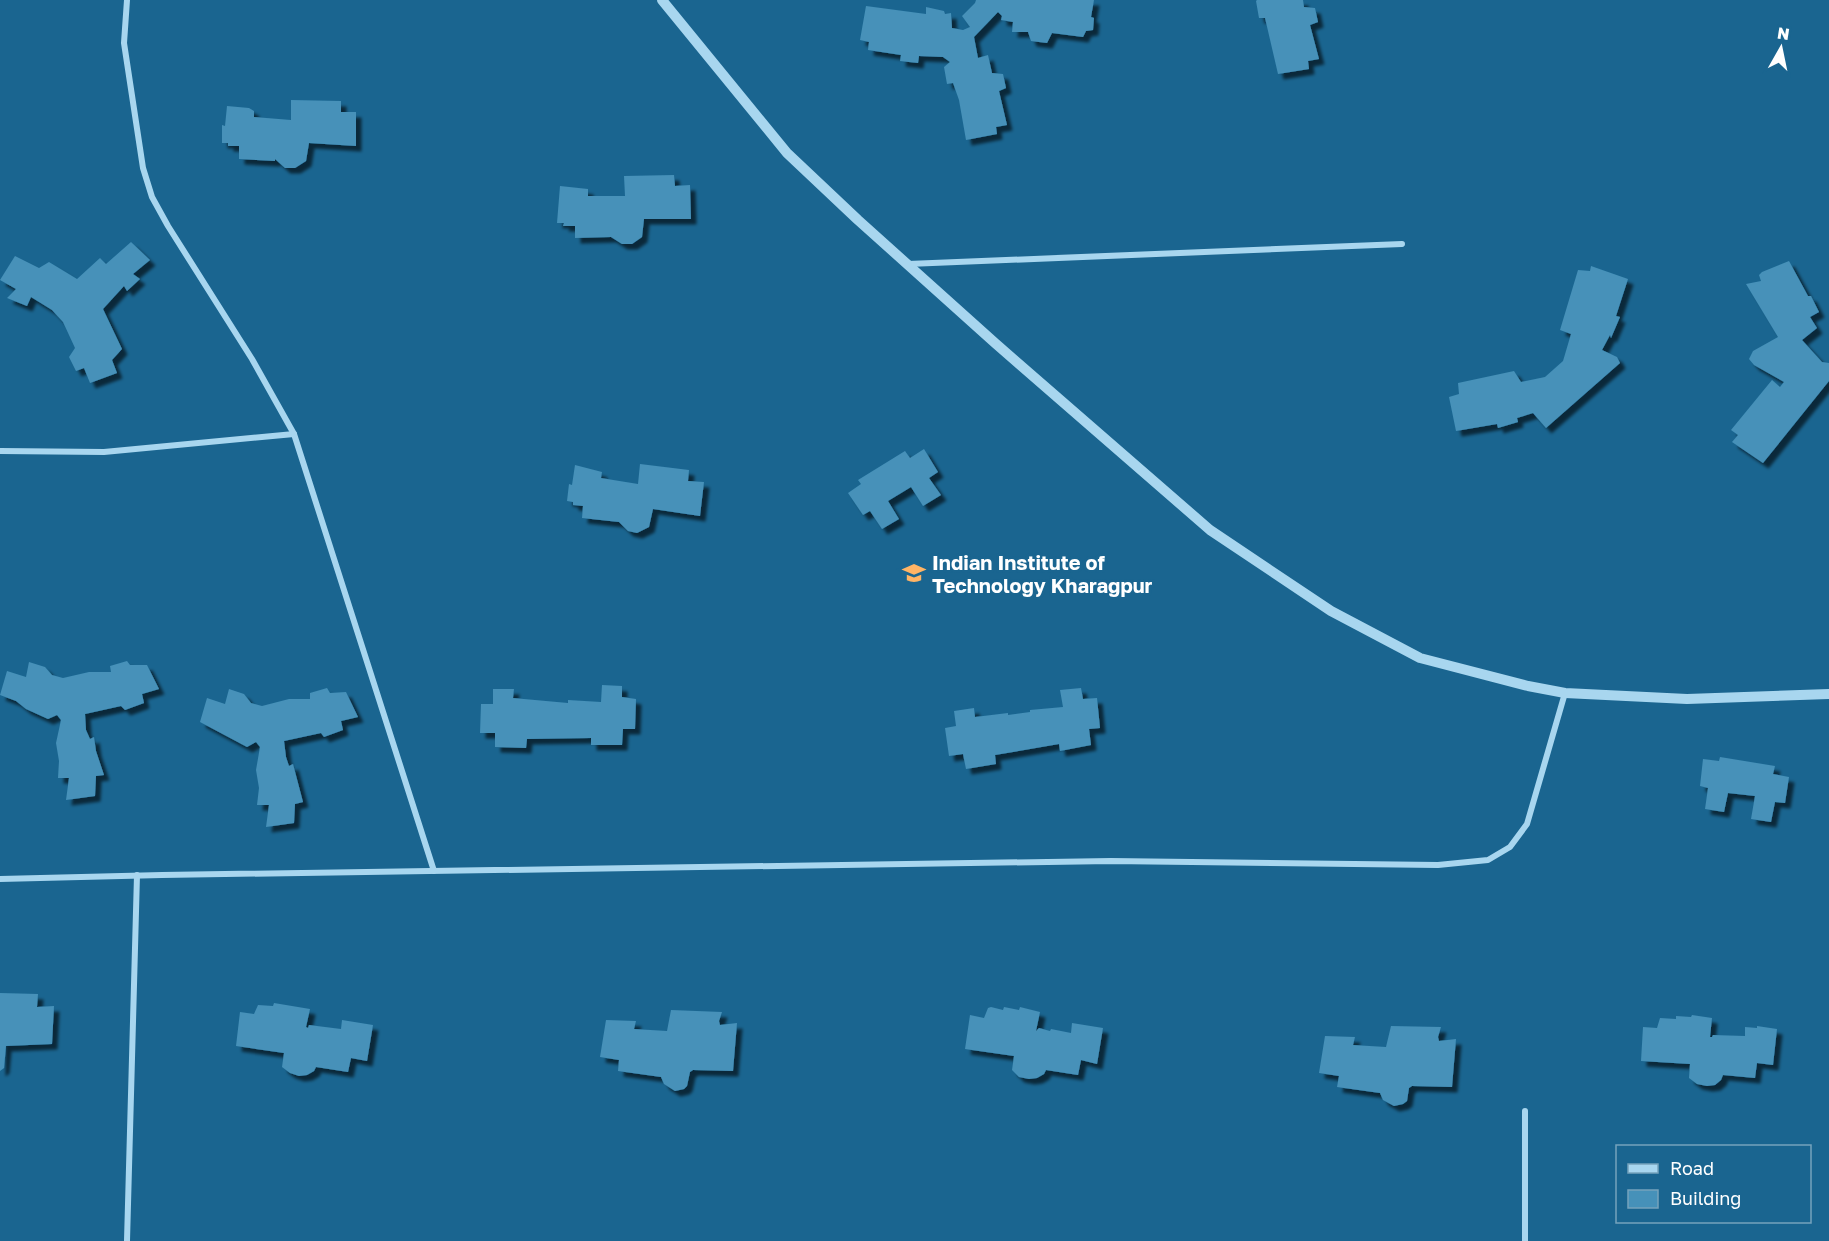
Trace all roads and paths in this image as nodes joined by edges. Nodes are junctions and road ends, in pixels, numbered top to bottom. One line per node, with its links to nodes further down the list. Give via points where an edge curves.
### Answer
1 (127, 0): 5 (street, via 124,42 143,168 152,197)
2 (662, 0): 4 (street, via 787,153)
3 (1402, 244): 4 (street)
4 (907, 264): 7 (street, via 1210,530 1331,612 1420,658)
5 (294, 434): 6 (street, via 104,452); 9 (street)
6 (0, 451)
7 (1564, 693): 8 (street, via 1687,699); 9 (street, via 1527,824 1510,847 1488,860 1438,865 1111,861)
8 (1829, 694)
9 (434, 871): 10 (street)
10 (136, 875): 11 (street); 13 (street)
11 (0, 879)
12 (1525, 1111): 14 (street)
13 (127, 1241)
14 (1525, 1241)

